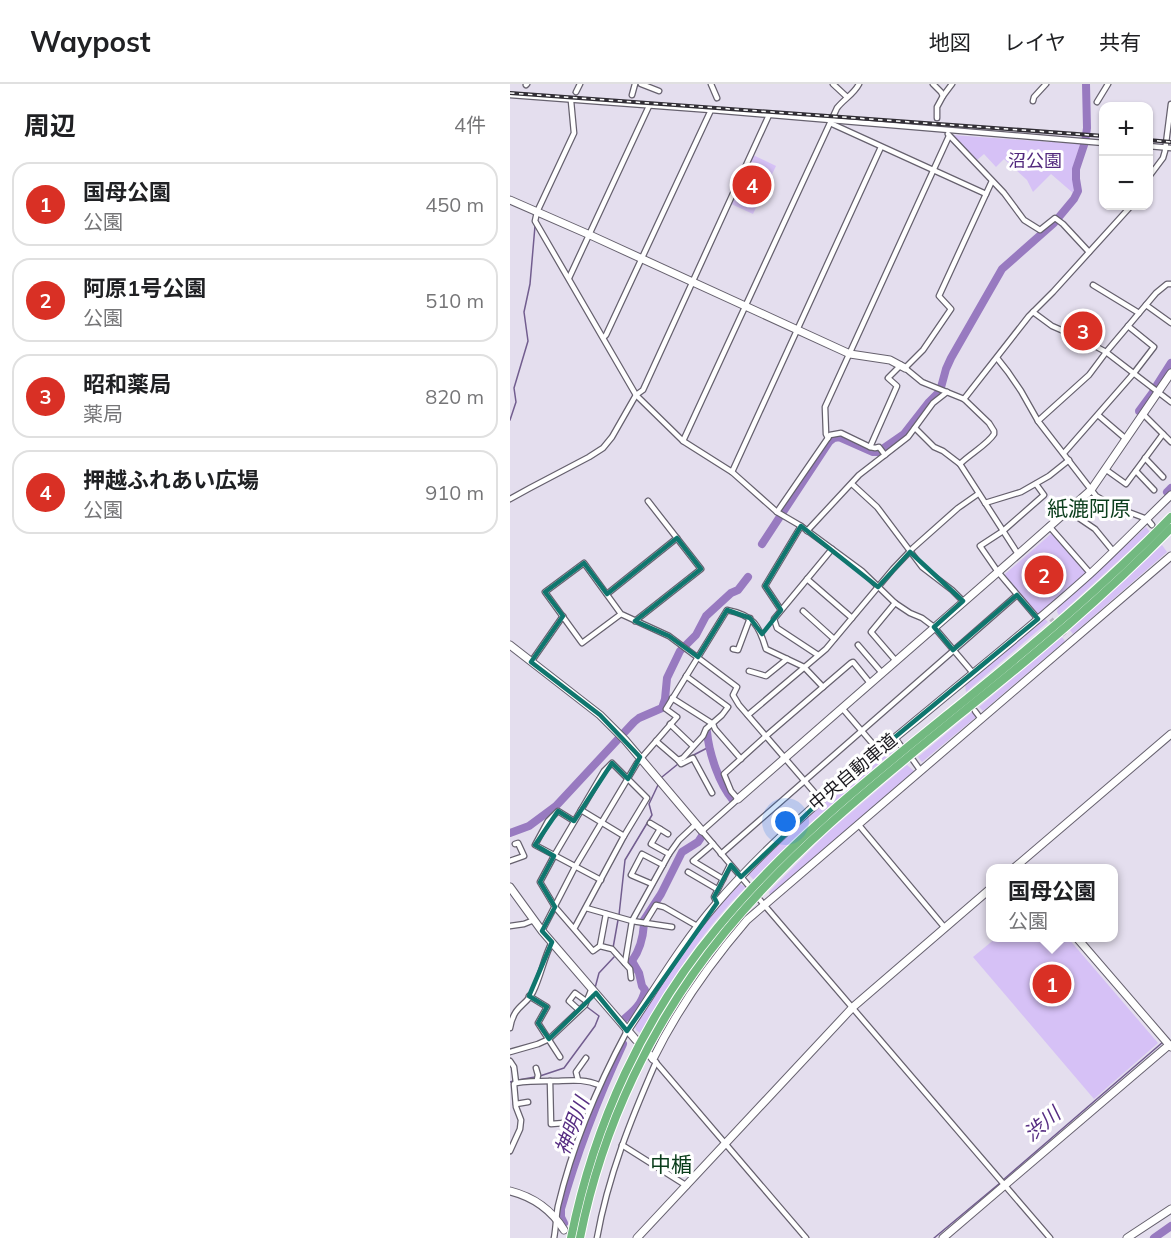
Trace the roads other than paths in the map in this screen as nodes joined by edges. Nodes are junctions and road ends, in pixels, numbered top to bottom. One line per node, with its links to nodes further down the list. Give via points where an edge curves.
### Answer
1 (580, 84): 12 (street)
2 (635, 84): 14 (street)
3 (641, 84): 11 (street)
4 (711, 84): 17 (street)
5 (833, 84): 16 (street)
6 (860, 84): 16 (street)
7 (933, 84): 15 (street)
8 (952, 84): 15 (street)
9 (1046, 84): 19 (street)
10 (1108, 84): 20 (street)
11 (659, 91)
12 (576, 92)
13 (510, 95): 18 (street)
14 (632, 95)
15 (943, 96): 26 (street)
16 (847, 97): 27 (street)
17 (717, 98)
18 (572, 101): 22 (street); 40 (street, via 574,133)
19 (1033, 101)
20 (1097, 102)
21 (1171, 104): 23 (street)
22 (649, 106): 24 (street); 41 (street)
23 (1171, 109): 33 (street)
24 (711, 110): 25 (street); 43 (street)
25 (769, 115): 27 (street); 45 (street)
26 (937, 118)
27 (830, 122): 28 (street); 32 (street); 49 (street)
28 (944, 129): 29 (street); 30 (street)
29 (949, 136): 34 (street); 36 (street)
30 (1099, 143)
31 (1153, 146): 33 (street)
32 (881, 147): 34 (street); 54 (street)
33 (1168, 148): 35 (street)
34 (933, 171): 37 (street); 57 (street)
35 (1153, 172)
36 (992, 181): 37 (street); 42 (street, via 1024,220 1040,230 1055,218)
37 (986, 194): 59 (street, via 939,296 951,309 923,350)
38 (510, 200): 40 (street)
39 (1127, 210): 42 (street)
40 (537, 212): 41 (street); 44 (street, via 535,221)
41 (590, 235): 43 (street); 44 (street)
42 (1089, 252): 50 (street)
43 (642, 259): 45 (street); 55 (street)
44 (569, 278): 55 (street)
45 (693, 283): 49 (street); 64 (street, via 643,390)
46 (1171, 284): 48 (street, via 1162,287)
47 (1093, 285): 51 (street)
48 (1146, 305): 51 (street); 52 (street)
49 (746, 306): 54 (street); 74 (street)
50 (1033, 312): 56 (street, via 1052,326); 58 (street)
51 (1139, 313): 53 (street)
52 (1171, 323)
53 (1128, 326): 56 (street); 60 (street, via 1154,347)
54 (798, 330): 57 (street); 84 (street)
55 (604, 337): 64 (street)
56 (1106, 352): 60 (street); 69 (street, via 1089,375)
57 (850, 354): 59 (street); 72 (street, via 825,407)
58 (996, 358): 65 (street); 69 (street)
59 (903, 366): 62 (street, via 922,382); 76 (street, via 888,378 897,386)
60 (1134, 373): 63 (street); 68 (street)
61 (1171, 373): 63 (street)
62 (947, 392): 65 (street); 70 (street, via 933,403)
63 (1159, 392): 66 (street); 67 (street)
64 (636, 395): 74 (street); 92 (street, via 603,448)
65 (964, 399): 81 (street, via 989,423 994,434)
66 (1171, 402)
67 (1143, 414): 71 (street); 73 (street)
68 (1098, 415): 73 (street); 77 (street)
69 (1038, 421): 77 (street)
70 (915, 428): 78 (street); 81 (street)
71 (1163, 434): 75 (street); 79 (street)
72 (828, 438): 76 (street, via 841,433); 96 (street)
73 (1126, 440): 82 (street)
74 (683, 441): 84 (street)
75 (1171, 442)
76 (870, 447): 78 (street, via 879,447)
77 (1064, 453): 80 (street)
78 (885, 455): 86 (street)
79 (1145, 458): 83 (street); 85 (street)
80 (1069, 460): 87 (street); 88 (street)
81 (960, 464): 90 (street)
82 (1105, 469): 83 (street, via 1126,484); 88 (street)
83 (1136, 471): 89 (street)
84 (732, 472): 96 (street)
85 (1163, 477)
86 (852, 484): 102 (street); 107 (street, via 877,507)
87 (1036, 484): 94 (street); 103 (street, via 1044,495)
88 (1091, 490): 95 (street); 98 (street, via 1115,507)
89 (1154, 490)
90 (978, 494): 94 (street); 107 (street)
91 (1171, 495): 98 (street)
92 (510, 500)
93 (648, 501): 104 (street)
94 (985, 502): 103 (street)
95 (1067, 510): 100 (street); 106 (street, via 1095,529)
96 (780, 513): 99 (street)
97 (1171, 517): 258 (highway, 中央自動車道, via 1027,650 814,826 718,927 675,986 627,1069 591,1160)
98 (1149, 522): 106 (street)
99 (801, 526): 102 (street); 118 (street, via 765,586)
100 (1049, 526): 108 (street); 111 (street)
101 (1171, 528): 259 (highway, 中央自動車道, via 1032,656 821,831 724,932 682,989 634,1074 599,1165)
102 (807, 531): 105 (street)
103 (1003, 531): 108 (street); 110 (street, via 980,546)
104 (676, 538): 114 (street); 127 (street, via 701,569)
105 (832, 549): 112 (street); 113 (street)
106 (1113, 551): 111 (street)
107 (910, 552): 113 (street); 116 (street)
108 (1018, 554): 110 (street)
109 (1171, 556): 131 (street)
110 (998, 572): 115 (street); 116 (street)
111 (1090, 573): 120 (street)
112 (807, 579): 118 (street); 124 (street)
113 (878, 587): 117 (street); 124 (street)
114 (606, 594): 121 (street); 122 (street, via 584,563 545,592)
115 (1017, 595): 125 (street); 135 (street)
116 (963, 601): 128 (street)
117 (895, 603): 128 (street); 139 (street, via 871,632)
118 (782, 610): 136 (street, via 774,619 777,628)
119 (803, 611): 130 (street)
120 (1046, 612): 125 (street); 126 (street)
121 (621, 614): 122 (street, via 582,642); 127 (street)
122 (563, 616): 140 (street)
123 (750, 618): 134 (street, via 738,650); 137 (street, via 727,610); 138 (street, via 762,634 766,649)
124 (852, 618): 130 (street)
125 (1038, 619): 144 (street)
126 (1051, 619)
127 (635, 621): 137 (street, via 669,636)
128 (934, 627): 135 (street); 139 (street)
129 (1065, 635): 131 (street)
130 (834, 639): 136 (street)
131 (1070, 642): 154 (street)
132 (510, 645): 140 (street)
133 (858, 645): 143 (street)
134 (733, 648)
135 (953, 650): 144 (street); 157 (street)
136 (818, 655): 141 (street)
137 (698, 657): 145 (street); 153 (street, via 737,687 733,695)
138 (787, 658): 141 (street); 142 (street, via 766,676)
139 (896, 661): 143 (street)
140 (531, 662): 166 (street, via 600,716)
141 (804, 667): 147 (street); 153 (street)
142 (749, 671)
143 (882, 673): 146 (street)
144 (973, 673): 148 (street)
145 (686, 676): 150 (street); 156 (street, via 728,707)
146 (870, 683): 147 (street, via 853,662); 151 (street)
147 (823, 687): 159 (street)
148 (957, 687): 149 (street); 160 (street)
149 (962, 693)
150 (672, 698): 155 (street, via 666,709 677,717); 156 (street)
151 (842, 708): 157 (street); 165 (street)
152 (975, 711): 154 (street)
153 (748, 715): 159 (street)
154 (981, 719): 170 (street)
155 (670, 724): 161 (street); 162 (street)
156 (713, 724): 162 (street); 167 (street)
157 (861, 730): 164 (street); 172 (street)
158 (1171, 734): 192 (street)
159 (766, 736): 165 (street); 167 (street)
160 (895, 738): 163 (street); 164 (street)
161 (657, 741): 166 (street); 168 (street)
162 (693, 746): 168 (street)
163 (901, 746)
164 (879, 751): 175 (street)
165 (785, 758): 172 (street); 174 (street)
166 (641, 759): 171 (street); 180 (street)
167 (741, 759): 174 (street, via 724,774)
168 (678, 760): 173 (street, via 681,764 693,758)
169 (913, 760): 170 (street)
170 (920, 770): 181 (street)
171 (628, 779): 176 (street, via 612,763); 178 (street); 185 (street, via 647,798)
172 (804, 780): 175 (street); 189 (street)
173 (712, 793)
174 (738, 799): 183 (street)
175 (821, 800): 197 (street)
176 (581, 810): 177 (street); 178 (street)
177 (574, 821): 190 (street); 190 (street, via 558,811 548,821 535,845)
178 (602, 823): 185 (street); 195 (street)
179 (650, 823): 182 (street)
180 (696, 824): 183 (street); 188 (street)
181 (858, 824): 205 (street); 216 (street)
182 (660, 829): 184 (street); 188 (street, via 651,844)
183 (702, 831): 187 (street)
184 (668, 834)
185 (624, 836): 199 (street)
186 (515, 844): 191 (street, via 524,856)
187 (712, 844): 189 (street); 198 (street, via 693,861)
188 (669, 854): 193 (street)
189 (721, 854): 194 (street)
190 (554, 856): 195 (street); 207 (street, via 540,882)
191 (510, 861)
192 (1021, 864)
193 (663, 865): 200 (street); 200 (street, via 642,854 631,875)
194 (730, 865): 197 (street); 198 (street)
195 (575, 867): 199 (street); 207 (street)
196 (688, 872): 203 (street)
197 (741, 877): 201 (street); 206 (street)
198 (723, 879): 203 (street)
199 (601, 880): 208 (street)
200 (652, 884): 211 (street)
201 (748, 885)
202 (510, 889): 210 (street)
203 (717, 889): 206 (street)
204 (986, 892): 216 (street)
205 (762, 902): 227 (street); 237 (street, via 695,985)
206 (717, 903): 214 (street)
207 (555, 907): 217 (street); 218 (street)
208 (586, 908): 209 (street); 217 (street)
209 (606, 914): 211 (street); 221 (street)
210 (534, 920): 213 (street); 218 (street)
211 (632, 921): 212 (street); 222 (street)
212 (645, 923): 214 (street, via 656,905); 215 (street)
213 (510, 926)
214 (697, 926): 230 (street)
215 (672, 927)
216 (945, 928): 227 (street)
217 (574, 929): 221 (street, via 593,951)
218 (542, 931): 219 (street)
219 (552, 942): 224 (street); 225 (street)
220 (1080, 942): 233 (street)
221 (600, 946): 222 (street, via 612,949)
222 (625, 963): 223 (street)
223 (631, 978)
224 (592, 988): 226 (street); 230 (street)
225 (529, 996): 229 (street, via 514,1013); 231 (street, via 547,1006 538,1023)
226 (586, 1000): 228 (street); 228 (street, via 575,993 569,1001)
227 (853, 1007): 249 (street); 251 (street)
228 (579, 1010): 231 (street)
229 (510, 1028)
230 (627, 1031): 232 (street); 244 (street)
231 (549, 1039): 234 (street); 235 (street)
232 (636, 1040)
233 (1168, 1043): 251 (street)
234 (510, 1052)
235 (560, 1057)
236 (586, 1059): 241 (street, via 576,1072)
237 (653, 1059): 248 (street); 249 (street)
238 (510, 1061): 243 (street)
239 (536, 1068): 240 (street)
240 (537, 1080): 242 (street); 243 (street)
241 (578, 1080): 242 (street); 244 (street)
242 (550, 1081): 247 (street, via 551,1124)
243 (516, 1083): 246 (street)
244 (599, 1085): 247 (street)
245 (528, 1102): 246 (street)
246 (516, 1104): 250 (street, via 520,1129)
247 (581, 1128): 255 (street)
248 (622, 1145): 252 (street); 260 (street)
249 (725, 1145): 252 (street); 262 (street)
250 (510, 1151)
251 (1003, 1183): 263 (street); 264 (street)
252 (687, 1186): 261 (street)
253 (510, 1191): 255 (street, via 538,1202)
254 (1171, 1209): 265 (street)
255 (557, 1219): 256 (street); 257 (street)
256 (564, 1230)
257 (554, 1238)
258 (571, 1238)
259 (580, 1238)
260 (597, 1238)
261 (637, 1238)
262 (806, 1238)
263 (943, 1238)
264 (1050, 1238)
265 (1127, 1238)

